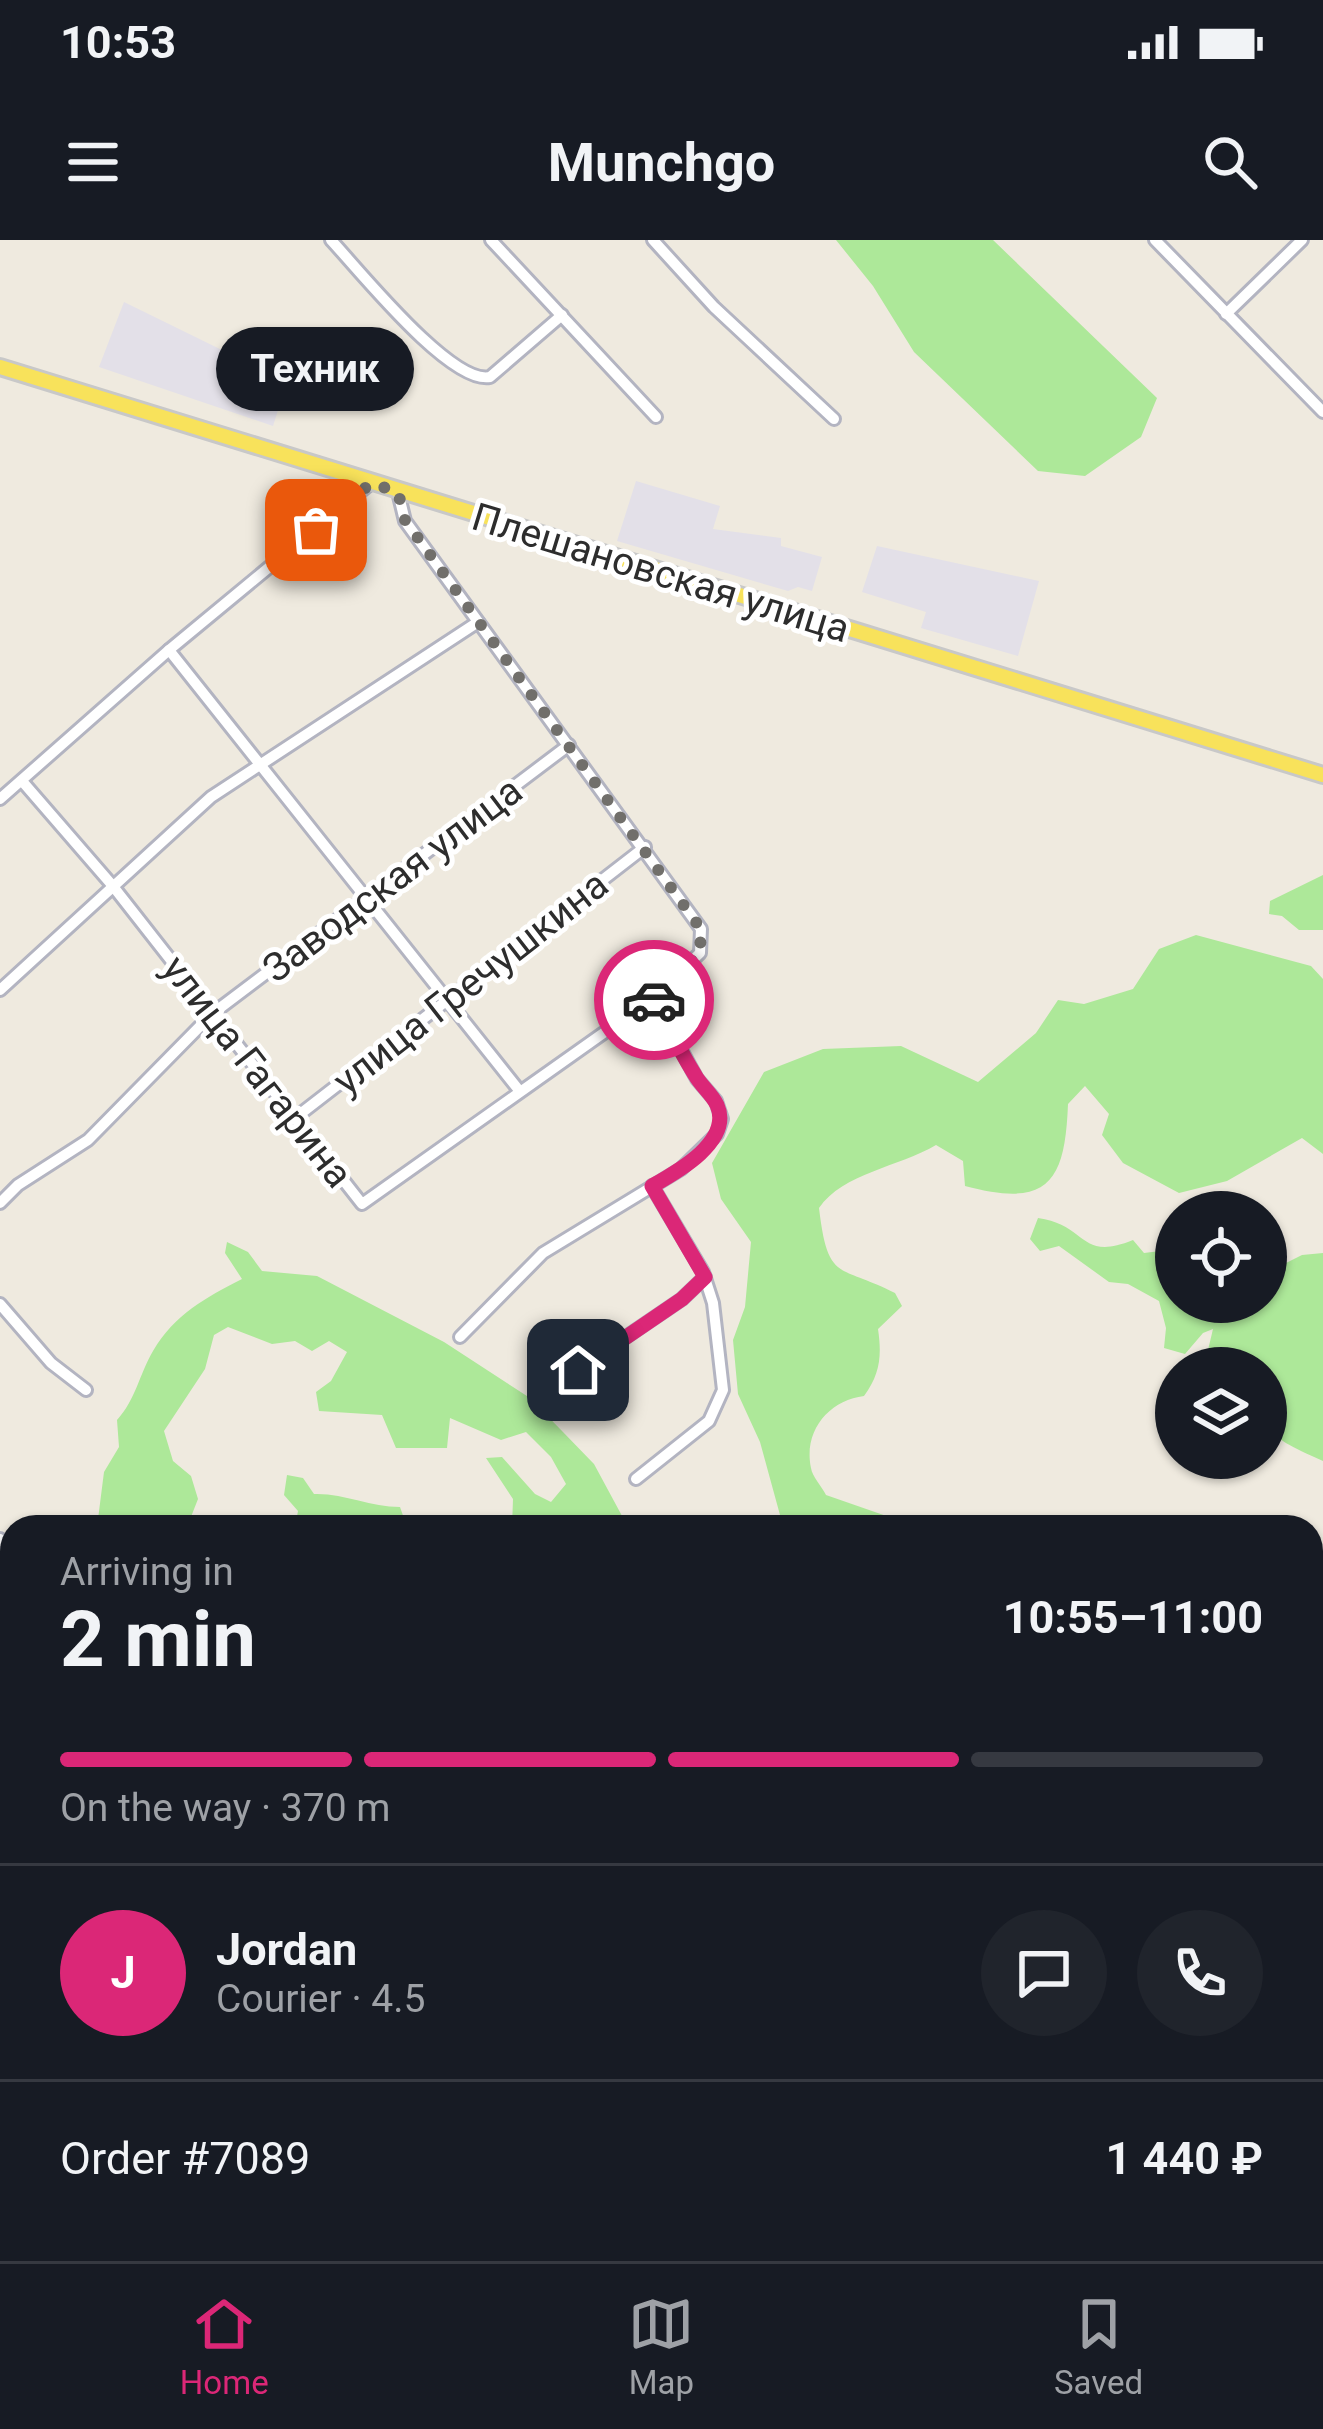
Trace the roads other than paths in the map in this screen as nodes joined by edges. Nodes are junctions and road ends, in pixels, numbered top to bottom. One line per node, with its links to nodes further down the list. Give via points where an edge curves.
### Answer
1 (331, 240): 7 (street, via 470,376 500,370)
2 (491, 240): 7 (street)
3 (653, 240): 11 (street)
4 (1155, 240): 6 (street)
5 (1302, 240): 6 (street)
6 (1226, 314): 9 (street)
7 (562, 316): 10 (street)
8 (0, 368): 12 (main road, Плешановская улица)
9 (1323, 412)
10 (656, 417)
11 (834, 419)
12 (371, 483): 13 (main road, Плешановская улица); 15 (street)
13 (398, 492): 14 (street, via 405,520); 18 (main road, Плешановская улица)
14 (478, 622): 16 (street); 17 (street)
15 (169, 650): 17 (street); 19 (street)
16 (568, 745): 21 (street); 23 (street, Заводская улица)
17 (262, 763): 22 (street, via 211,796); 23 (street)
18 (1323, 776)
19 (22, 781): 20 (street); 22 (street, улица Гагарина)
20 (0, 800)
21 (645, 847): 25 (street, улица Гагарина, via 701,929 700,952); 26 (street, улица Гречушкина)
22 (112, 886): 24 (street); 27 (street, улица Гагарина)
23 (367, 899): 26 (street); 27 (street, Заводская улица)
24 (0, 990)
25 (653, 998): 28 (street, улица Гагарина); 30 (street, via 722,1119 681,1169)
26 (446, 999): 28 (street); 29 (street, улица Гречушкина)
27 (212, 1014): 29 (street, улица Гагарина); 31 (street, Заводская улица, via 88,1140)
28 (518, 1089): 29 (street, улица Гагарина, via 362,1204)
29 (295, 1118)
30 (652, 1186): 32 (street); 34 (street, via 543,1253)
31 (0, 1203)
32 (705, 1277): 36 (street); 37 (street, via 720,1350 717,1408)
33 (0, 1304): 35 (street, via 51,1364)
34 (460, 1337)
35 (86, 1390)
36 (542, 1394)
37 (636, 1479)

